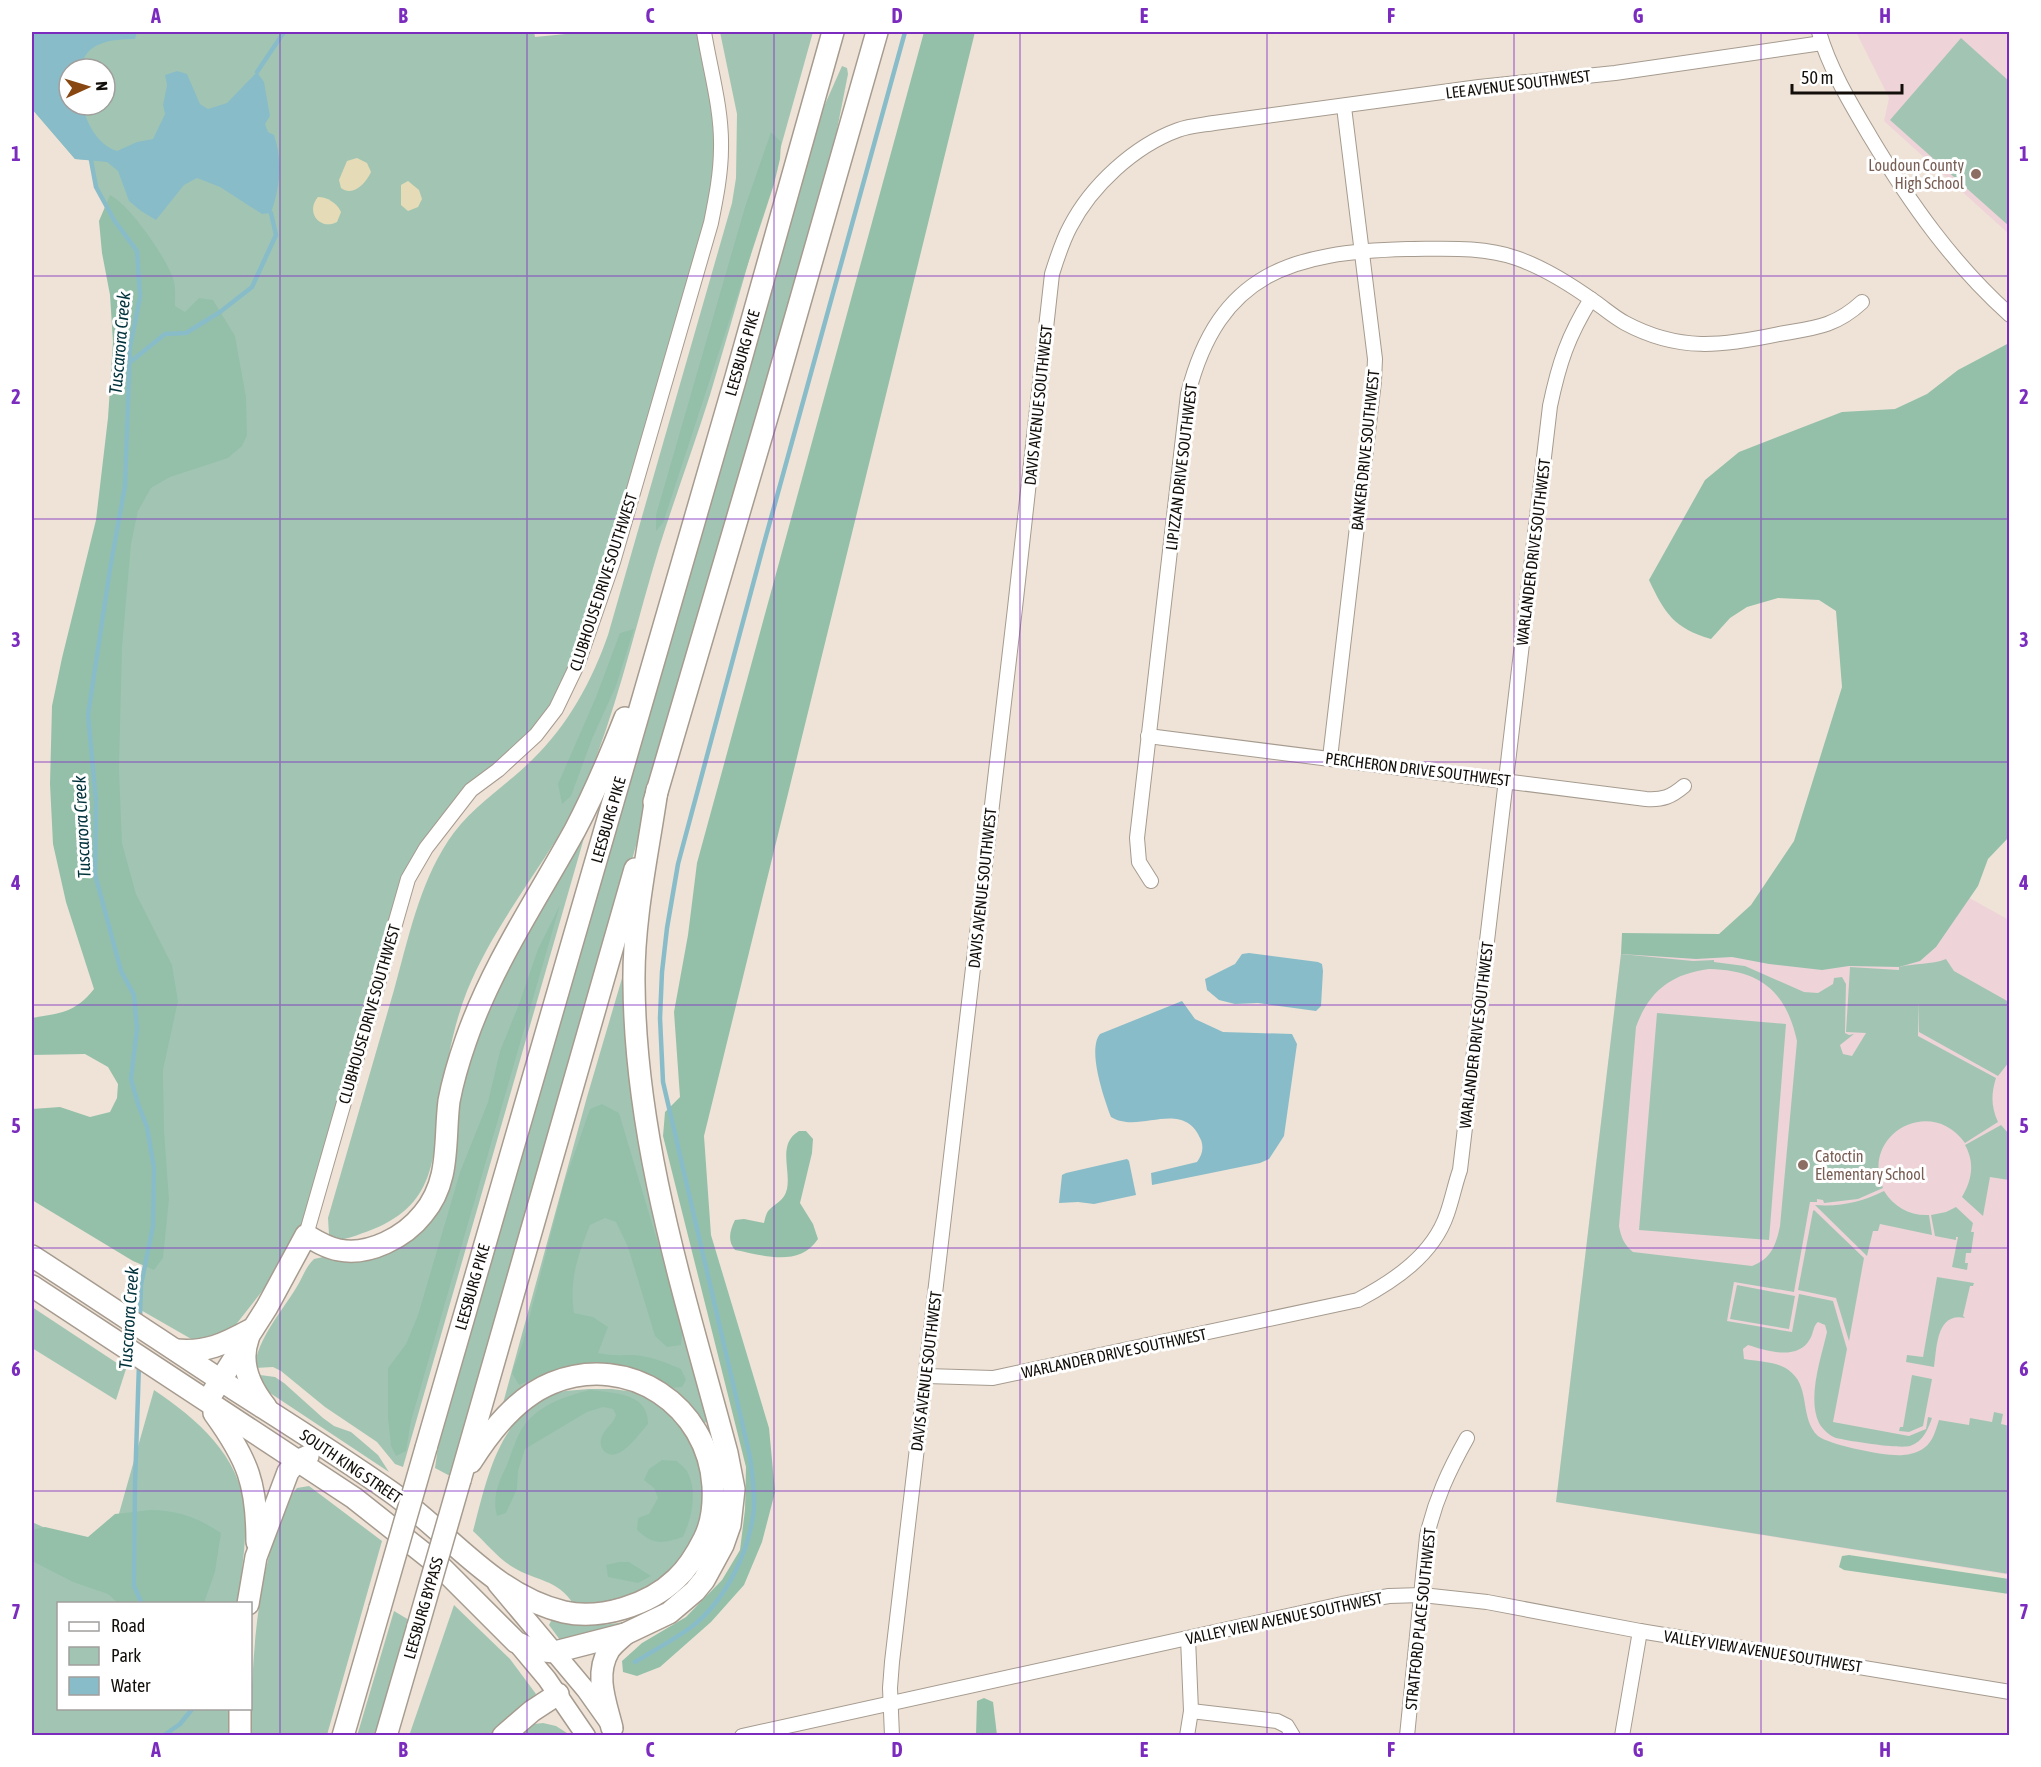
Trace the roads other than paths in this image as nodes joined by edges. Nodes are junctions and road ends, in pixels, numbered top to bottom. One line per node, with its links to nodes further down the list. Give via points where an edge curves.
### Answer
1 (704, 32): 18 (street, CLUBHOUSE DRIVE SOUTHWEST, via 719,117 721,148 715,200 613,562 578,663 556,709 536,735 471,790 426,848 408,879)
2 (833, 32): 11 (highway, LEESBURG PIKE)
3 (877, 32): 16 (highway)
4 (1821, 37): 5 (street, LEE AVENUE SOUTHWEST, via 1615,73 1479,87); 10 (street, via 1837,78 1893,176 1936,237)
5 (1344, 107): 6 (street, LEE AVENUE SOUTHWEST); 7 (street, BANKER DRIVE SOUTHWEST)
6 (1214, 123): 23 (street, DAVIS AVENUE SOUTHWEST, via 1180,129 1123,163 1070,226 1052,274)
7 (1361, 250): 8 (street, LIPIZZAN DRIVE SOUTHWEST, via 1451,248 1513,256 1540,267); 12 (street, LIPIZZAN DRIVE SOUTHWEST, via 1308,259 1254,283 1216,323 1195,364 1188,394); 13 (street, BANKER DRIVE SOUTHWEST, via 1375,359 1374,381)
8 (1591, 299): 9 (street, LIPIZZAN DRIVE SOUTHWEST, via 1624,322 1657,337 1719,345 1830,324 1847,316); 14 (street, WARLANDER DRIVE SOUTHWEST, via 1566,344 1550,406)
9 (1862, 302)
10 (2010, 315)
11 (667, 614): 18 (highway, via 599,780 476,1011 454,1076 444,1169 437,1193 424,1214 408,1229 367,1249 337,1250); 47 (highway, LEESBURG PIKE, bridge)
12 (1148, 736): 13 (street, PERCHERON DRIVE SOUTHWEST); 17 (street, LIPIZZAN DRIVE SOUTHWEST, via 1137,838 1139,862)
13 (1330, 758): 14 (street, PERCHERON DRIVE SOUTHWEST)
14 (1506, 781): 15 (street, PERCHERON DRIVE SOUTHWEST, via 1662,800); 23 (street, WARLANDER DRIVE SOUTHWEST, via 1460,1170 1446,1217 1415,1261 1389,1283 1358,1300 993,1378)
15 (1684, 786)
16 (657, 790): 30 (highway); 36 (highway, via 636,943 637,1063 660,1198 734,1489 730,1525 704,1580 676,1608)
17 (1150, 881)
18 (306, 1235): 21 (highway, CLUBHOUSE DRIVE SOUTHWEST)
19 (32, 1257): 22 (highway, SOUTH KING STREET)
20 (32, 1286): 25 (highway, SOUTH KING STREET)
21 (251, 1330): 22 (highway, via 214,1348); 24 (highway, CLUBHOUSE DRIVE SOUTHWEST); 26 (highway, via 244,1349 247,1373)
22 (176, 1350): 24 (highway, SOUTH KING STREET)
23 (926, 1376): 42 (street, DAVIS AVENUE SOUTHWEST)
24 (220, 1380): 25 (highway, CLUBHOUSE DRIVE SOUTHWEST); 26 (highway, SOUTH KING STREET)
25 (207, 1403): 28 (highway, SOUTH KING STREET); 31 (highway, via 240,1450 249,1474 257,1512)
26 (271, 1413): 29 (highway, SOUTH KING STREET)
27 (1467, 1438): 33 (street, STRATFORD PLACE SOUTHWEST, via 1433,1508)
28 (297, 1461): 29 (highway, via 327,1454); 31 (highway, via 288,1472); 38 (highway, SOUTH KING STREET, via 411,1542)
29 (346, 1461): 32 (highway, SOUTH KING STREET, via 395,1495)
30 (460, 1480): 32 (highway, via 500,1421 517,1405 550,1383 597,1374 632,1380 665,1396 685,1415 707,1454 713,1500 705,1538 677,1579 657,1594 603,1613 567,1612 529,1599); 48 (highway, LEESBURG BYPASS, bridge)
31 (256, 1557): 34 (highway)
32 (490, 1576): 39 (main road, SOUTH KING STREET)
33 (1422, 1595): 35 (street, VALLEY VIEW AVENUE SOUTHWEST, via 1487,1602); 37 (street, VALLEY VIEW AVENUE SOUTHWEST, via 1342,1604); 55 (street, STRATFORD PLACE SOUTHWEST)
34 (248, 1602)
35 (1640, 1631): 40 (street, VALLEY VIEW AVENUE SOUTHWEST); 56 (street)
36 (626, 1634): 39 (highway); 45 (highway, via 610,1649 601,1670)
37 (1188, 1638): 42 (street, VALLEY VIEW AVENUE SOUTHWEST); 44 (street)
38 (516, 1642): 39 (highway, via 533,1650); 41 (main road, SOUTH KING STREET)
39 (555, 1652): 45 (main road, SOUTH KING STREET)
40 (2010, 1692)
41 (558, 1694): 49 (highway); 50 (main road, SOUTH KING STREET)
42 (890, 1702): 51 (street, VALLEY VIEW AVENUE SOUTHWEST); 52 (street, DAVIS AVENUE SOUTHWEST)
43 (240, 1710): 46 (highway)
44 (1191, 1711): 53 (street); 54 (street, via 1277,1721 1287,1726)
45 (615, 1732)
46 (240, 1736)
47 (343, 1736)
48 (386, 1736)
49 (503, 1736)
50 (586, 1736)
51 (742, 1736)
52 (892, 1736)
53 (1187, 1736)
54 (1293, 1736)
55 (1407, 1736)
56 (1622, 1736)

